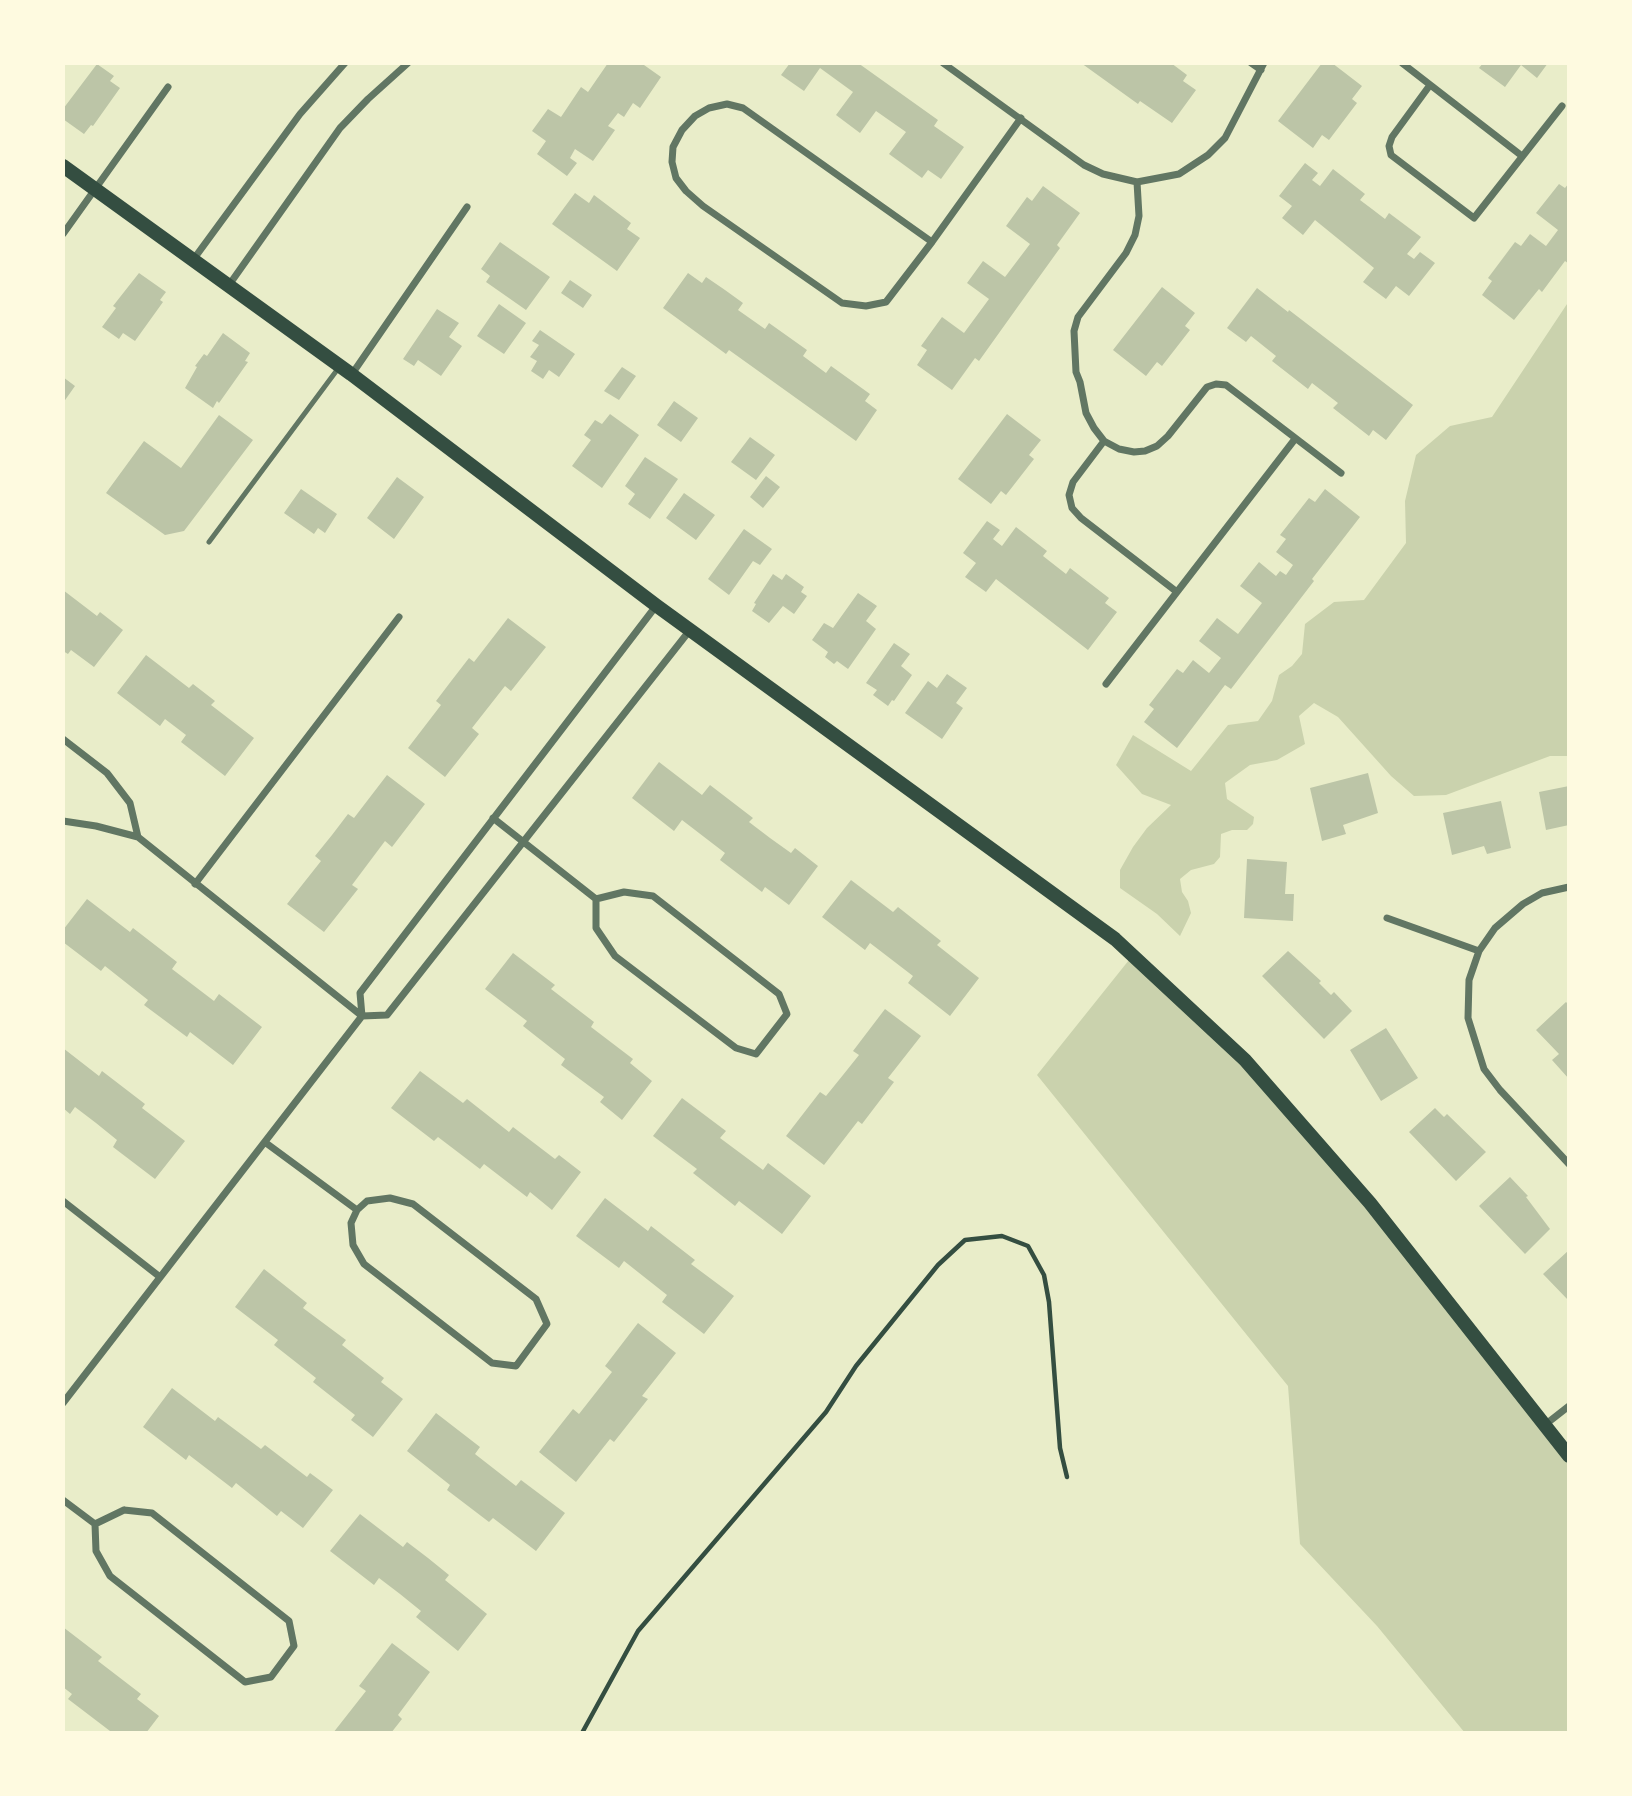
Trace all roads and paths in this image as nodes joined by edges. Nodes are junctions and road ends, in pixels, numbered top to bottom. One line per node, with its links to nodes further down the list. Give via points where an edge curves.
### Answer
1 (345, 63): 18 (street, via 300,114)
2 (408, 63): 19 (street, via 340,128)
3 (943, 63): 10 (street)
4 (1251, 63): 6 (street)
5 (1402, 63): 7 (street)
6 (1262, 66): 13 (street, via 1225,138 1208,155 1179,174)
7 (1430, 85): 11 (street); 11 (street, via 1392,137 1391,155 1474,218)
8 (168, 87): 14 (street)
9 (1562, 106): 11 (street)
10 (1021, 118): 13 (street, via 1084,165); 17 (street)
11 (1522, 156)
12 (63, 166): 14 (main road)
13 (1137, 182): 22 (street, via 1135,235 1078,317 1074,331 1076,372 1086,413)
14 (96, 188): 16 (street); 18 (main road)
15 (467, 207): 20 (street)
16 (63, 234)
17 (932, 242): 17 (street, via 886,302 866,306 842,303 685,191 676,178 673,147 682,130 702,112 727,104 743,108)
18 (193, 260): 19 (main road)
19 (229, 285): 20 (main road)
20 (346, 370): 24 (lane); 26 (main road)
21 (1295, 439): 22 (street, via 1226,385 1216,384 1198,396 1157,446 1134,452); 23 (street); 25 (street)
22 (1104, 441): 25 (street, via 1073,482 1072,508)
23 (1341, 473)
24 (209, 542)
25 (1177, 592): 29 (street)
26 (657, 606): 28 (main road); 31 (street)
27 (399, 617): 35 (street)
28 (690, 630): 34 (street); 48 (main road, via 1124,947 1245,1060 1370,1203)
29 (1106, 684)
30 (63, 739): 33 (street, via 107,773 130,803)
31 (493, 818): 34 (street); 40 (street, via 360,993)
32 (63, 821): 33 (street)
33 (138, 837): 35 (street)
34 (523, 841): 37 (street); 40 (street, via 387,1015)
35 (195, 884): 40 (street)
36 (1569, 887): 39 (street, via 1542,893 1523,904 1494,928)
37 (596, 899): 37 (street, via 624,892 653,896 779,994 787,1014 756,1054 736,1048 615,956 596,928)
38 (1387, 918): 39 (street)
39 (1479, 951): 42 (street, via 1469,980 1468,1018 1484,1069)
40 (362, 1016): 41 (street)
41 (266, 1143): 44 (street); 45 (street)
42 (1569, 1164)
43 (63, 1200): 45 (street)
44 (357, 1210): 44 (street, via 367,1201 390,1198 413,1204 536,1299 547,1324 516,1366 492,1363 364,1264 353,1245 351,1223)
45 (160, 1277): 46 (street)
46 (63, 1403)
47 (1569, 1406): 48 (street)
48 (1546, 1424): 49 (main road)
49 (1569, 1456)
50 (1067, 1477): 53 (path, via 1060,1448 1044,1275 1028,1246 1002,1236 965,1240 938,1265 856,1366 826,1412 638,1632)
51 (63, 1500): 52 (street)
52 (96, 1524): 52 (street, via 96,1551 110,1576 245,1682 271,1677 294,1646 289,1621 152,1513 124,1510)
53 (582, 1733)

